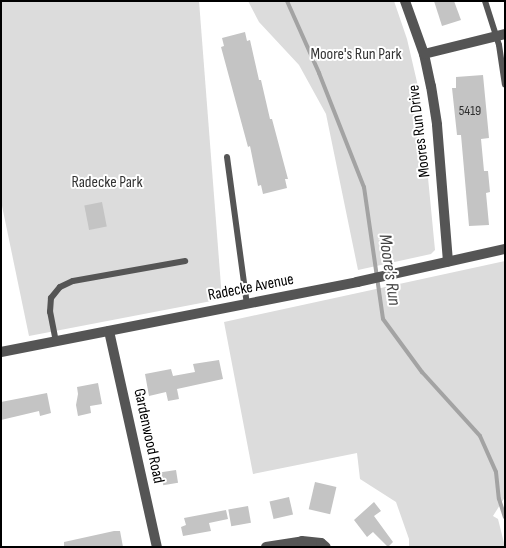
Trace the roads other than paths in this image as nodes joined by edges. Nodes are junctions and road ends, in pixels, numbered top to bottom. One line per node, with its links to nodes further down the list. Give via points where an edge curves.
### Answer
1 (405, 1): 4 (street, Moores Run Drive)
2 (485, 1): 3 (lane)
3 (501, 35): 4 (street); 5 (lane)
4 (424, 54): 9 (street, Moores Run Drive, via 437,125)
5 (505, 85)
6 (227, 156): 10 (lane)
7 (505, 249): 9 (street, Radecke Avenue)
8 (185, 260): 12 (lane, via 73,281 60,287 51,298 50,312)
9 (448, 262): 10 (street, Radecke Avenue)
10 (247, 304): 11 (street, Radecke Avenue)
11 (109, 331): 12 (street, Radecke Avenue); 14 (street, Gardenwood Road)
12 (56, 342): 13 (street, Radecke Avenue)
13 (1, 352)
14 (157, 547)
15 (266, 547): 16 (street, via 302,541 321,543)
16 (326, 547)

